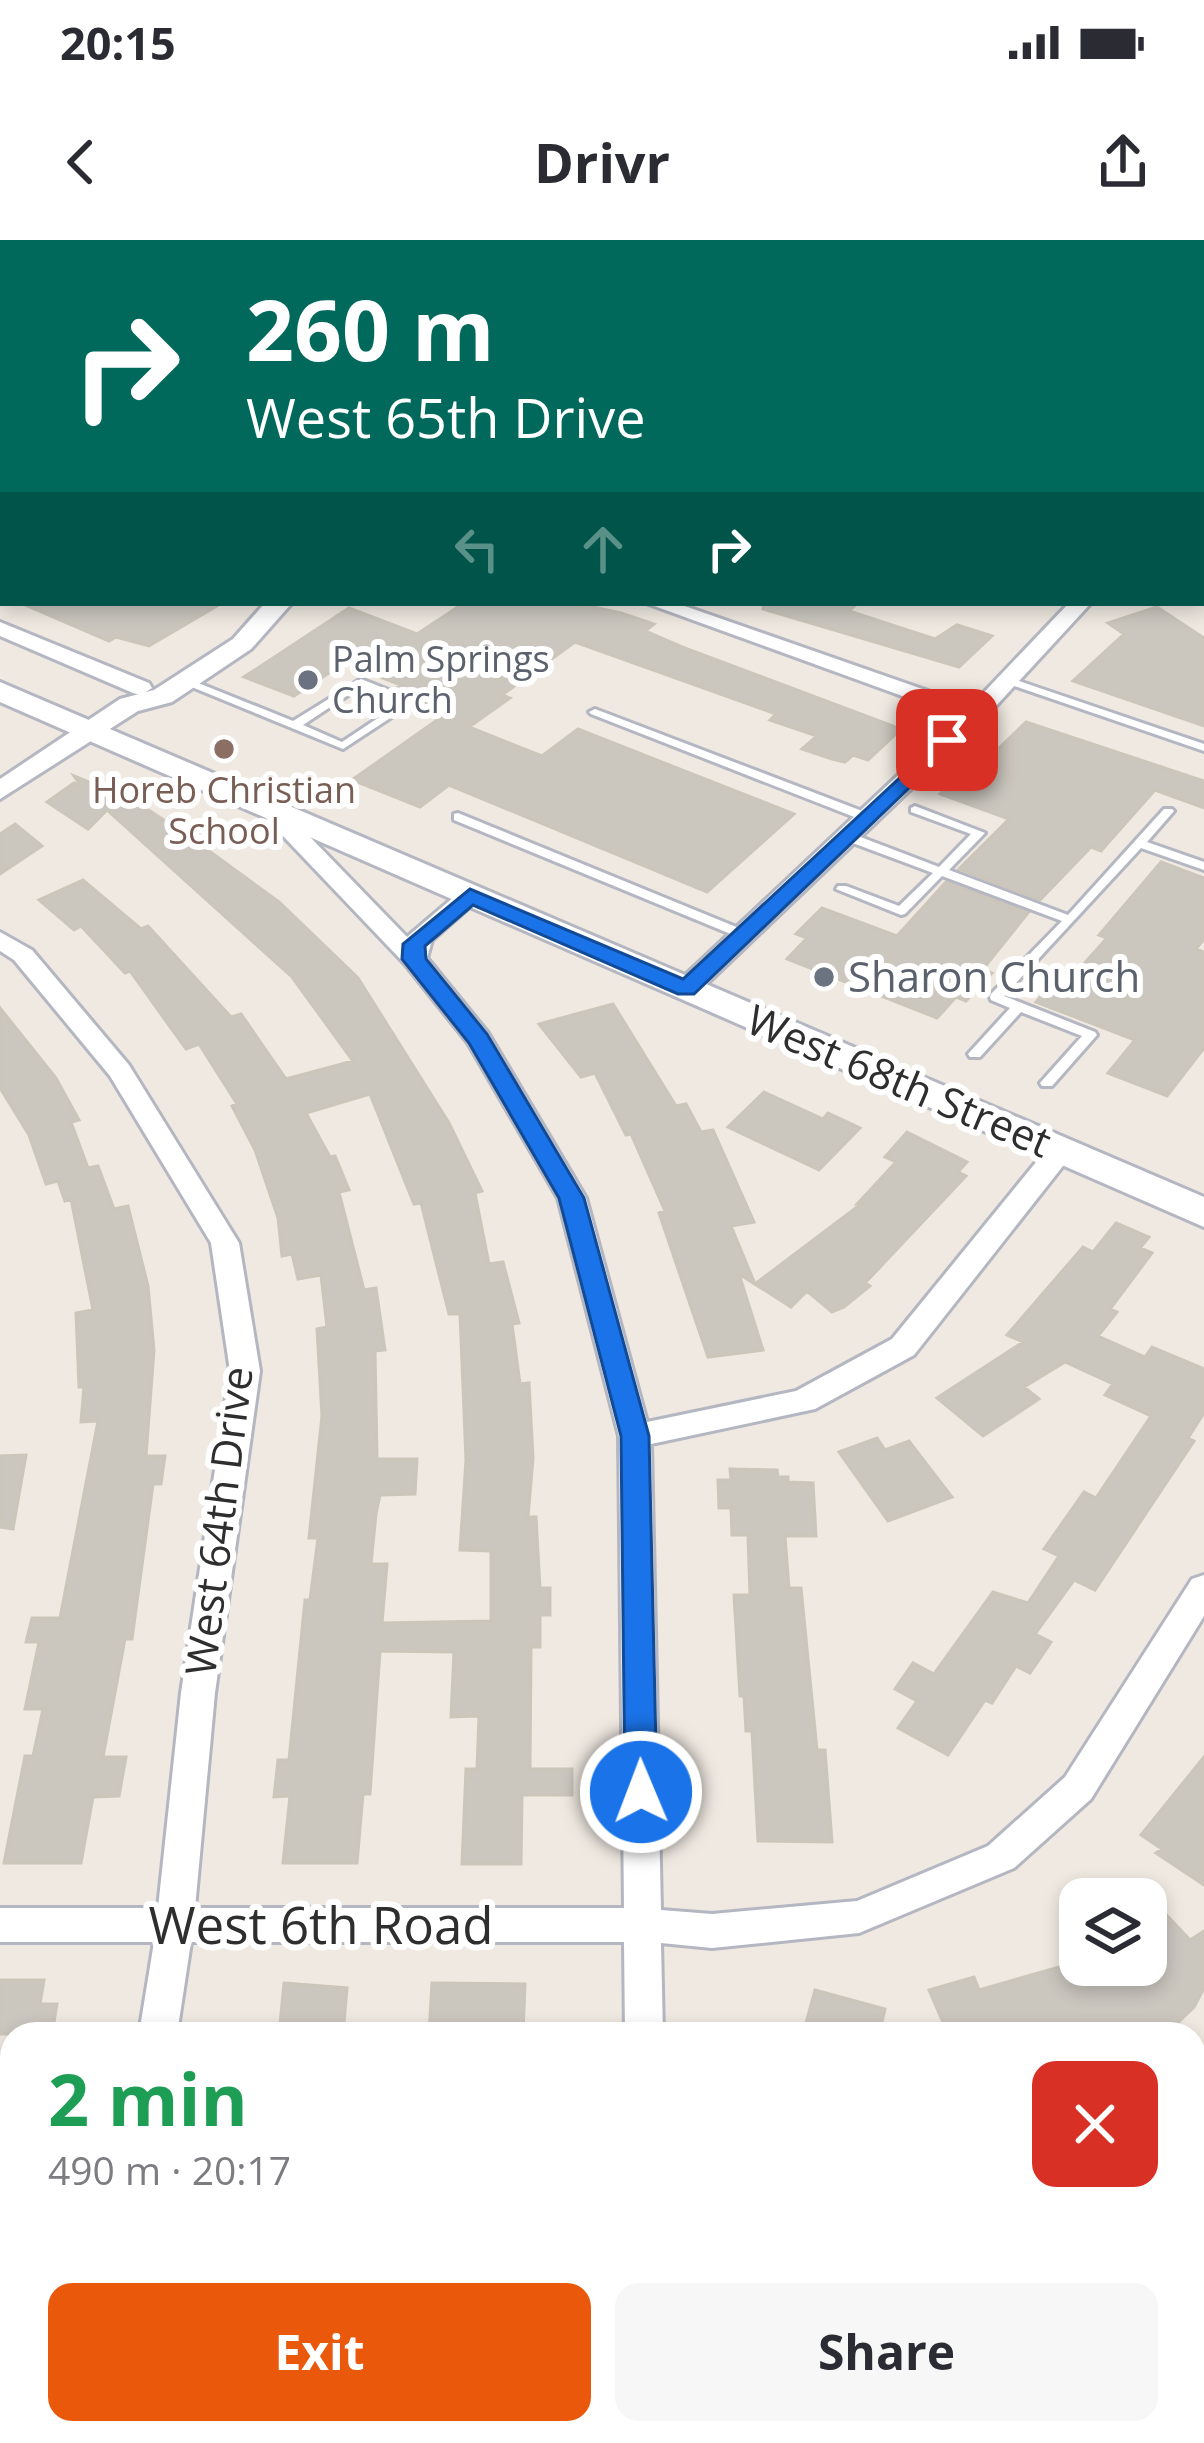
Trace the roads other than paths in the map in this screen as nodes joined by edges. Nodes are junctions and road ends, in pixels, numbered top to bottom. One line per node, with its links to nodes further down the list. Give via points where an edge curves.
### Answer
1 (275, 606): 9 (street, via 222,633)
2 (277, 606): 7 (street, via 242,644)
3 (665, 606): 11 (street)
4 (1078, 606): 6 (street)
5 (0, 628): 9 (street)
6 (1007, 680): 11 (street); 14 (lane)
7 (187, 681): 9 (street); 12 (lane)
8 (0, 691): 13 (main road, West 68th Street)
9 (135, 697): 13 (street)
10 (595, 712): 20 (lane)
11 (975, 715): 20 (street)
12 (294, 726): 12 (lane, via 362,682 410,701 343,746)
13 (91, 731): 15 (street); 16 (main road, West 68th Street)
14 (1204, 748)
15 (0, 791)
16 (271, 810): 26 (main road, West 68th Street); 30 (street)
17 (915, 810): 24 (lane, via 979,833)
18 (1168, 811): 22 (lane)
19 (458, 817): 28 (lane)
20 (866, 817): 21 (street)
21 (847, 836): 24 (lane); 28 (street)
22 (1139, 843): 23 (lane); 27 (lane)
23 (1204, 866)
24 (941, 871): 25 (lane, via 901,911); 27 (lane)
25 (842, 889)
26 (470, 896): 30 (street, via 420,937); 31 (main road, West 68th Street)
27 (1070, 920): 32 (lane, via 996,997)
28 (742, 934): 31 (street)
29 (0, 940): 41 (street, West 64th Drive, via 23,955 120,1071 225,1243 245,1371 198,1693)
30 (414, 959): 37 (street, via 479,1039 572,1198)
31 (686, 989): 35 (main road, West 68th Street)
32 (1019, 1006): 33 (lane); 34 (lane, via 1090,1035)
33 (975, 1054)
34 (1047, 1083)
35 (1060, 1151): 36 (main road, West 68th Street); 37 (street, via 903,1347 804,1401)
36 (1204, 1213)
37 (635, 1436): 40 (street)
38 (1204, 1588): 40 (street, West 6th Road, via 1078,1788 1001,1857 860,1918 712,1931)
39 (0, 1925): 41 (street, West 6th Road)
40 (643, 1925): 41 (street, West 6th Road); 43 (street)
41 (176, 1927): 42 (street, West 64th Drive)
42 (160, 2022)
43 (644, 2022)

